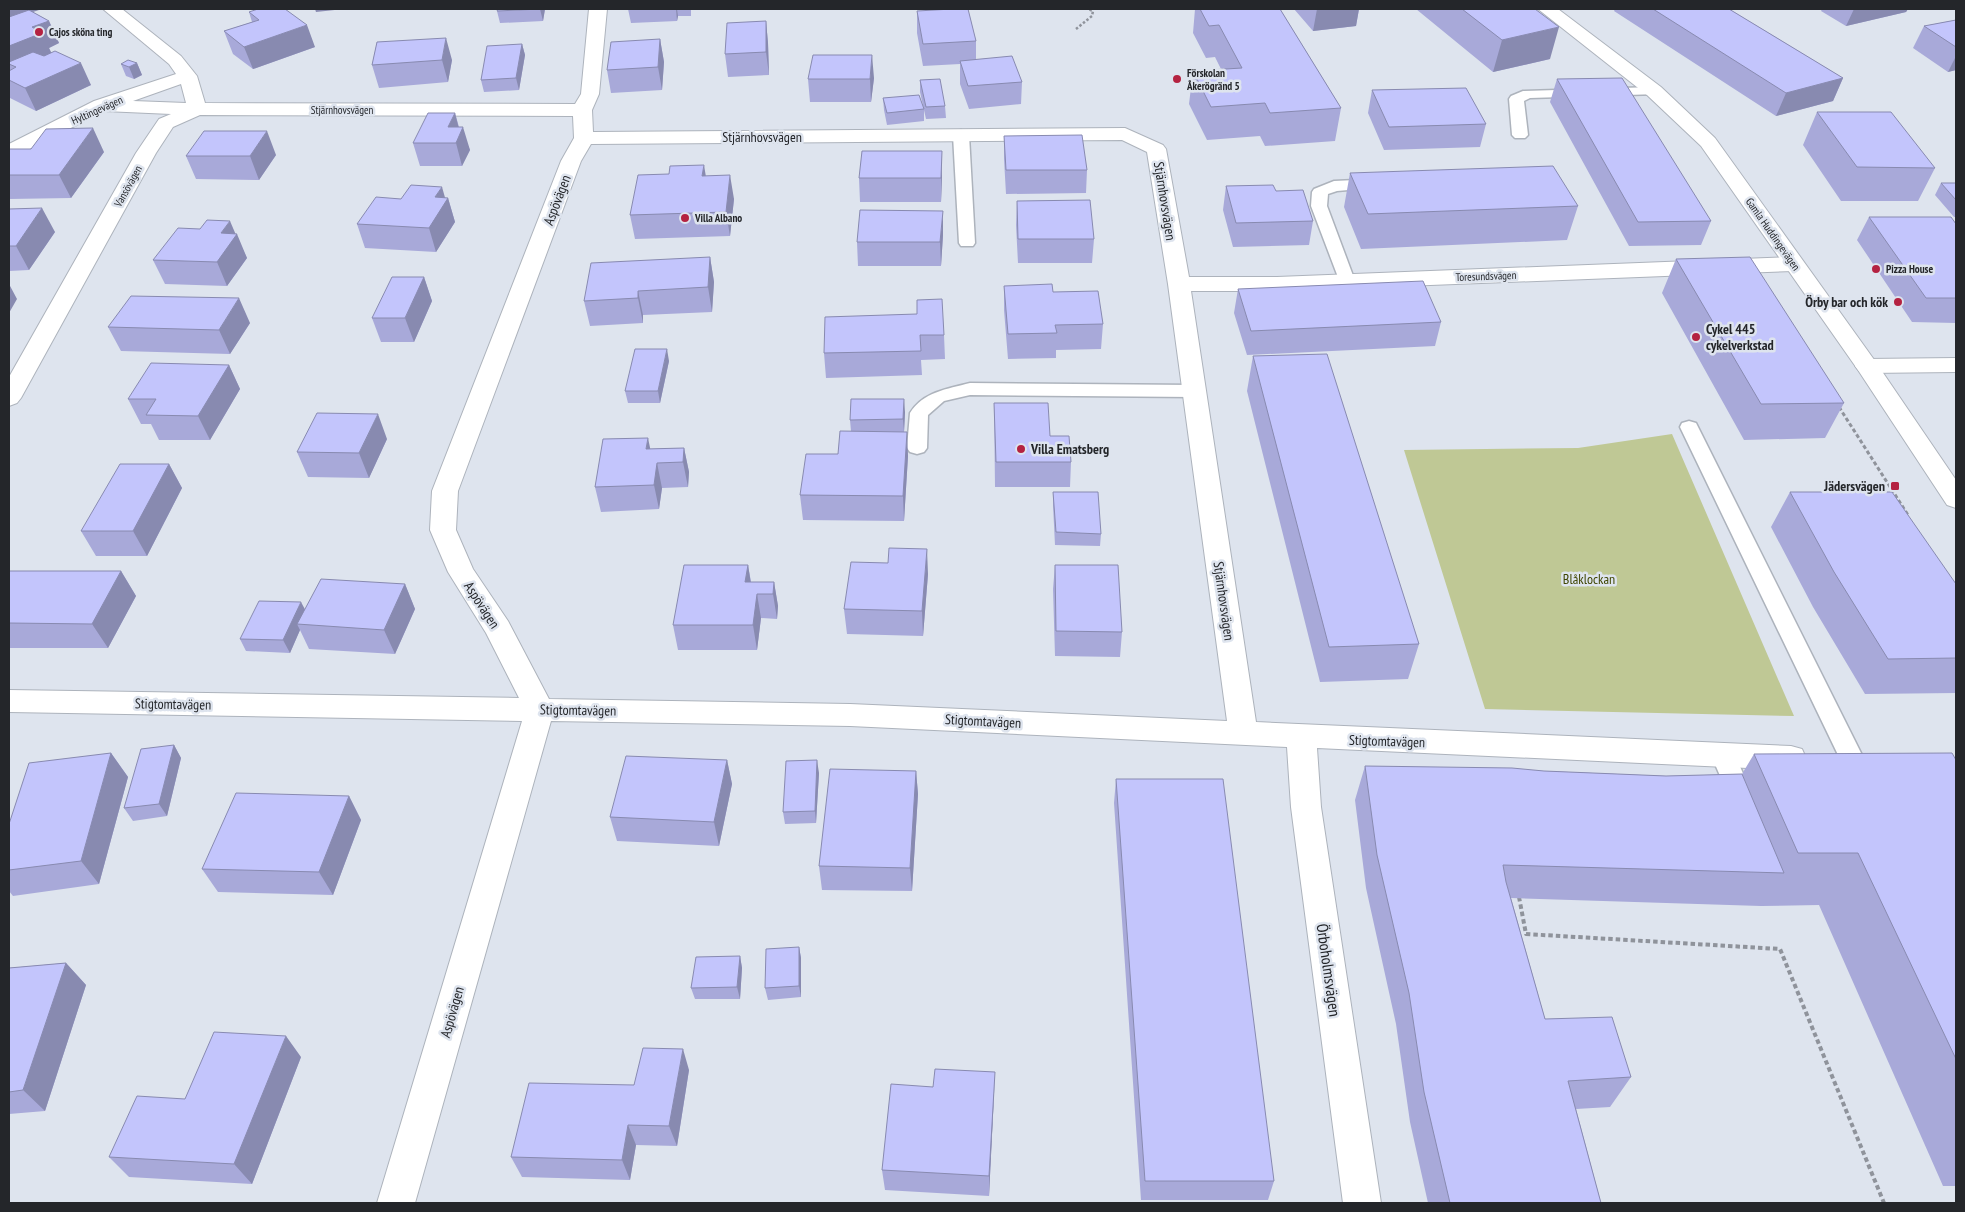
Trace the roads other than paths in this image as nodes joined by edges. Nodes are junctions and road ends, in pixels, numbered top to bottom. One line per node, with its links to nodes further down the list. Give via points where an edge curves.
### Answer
1 (112, 9): 4 (street, via 175,60)
2 (598, 9): 8 (street, via 590,94)
3 (1547, 9): 5 (street, Gamla Huddingevägen)
4 (188, 76): 6 (street, Hyltingevägen); 7 (street)
5 (1654, 91): 9 (lane, via 1528,94 1516,99); 15 (street, Gamla Huddingevägen, via 1708,142)
6 (102, 105): 7 (street, Stjärnhovsvägen); 12 (street, Hyltingevägen)
7 (197, 109): 8 (street, Stjärnhovsvägen); 21 (street, Vansövägen, via 166,123 146,153)
8 (582, 110): 11 (street)
9 (1520, 135)
10 (961, 136): 11 (street, Stjärnhovsvägen); 14 (lane); 17 (street, Stjärnhovsvägen, via 1125,134 1156,149)
11 (584, 138): 26 (street, Aspövägen, via 571,161 445,491 444,530 458,564 498,628)
12 (9, 152)
13 (1392, 184): 16 (lane, via 1334,186 1320,192 1319,206)
14 (967, 243)
15 (1794, 264): 16 (street, Toresundsvägen); 19 (street, Gamla Huddingevägen)
16 (1347, 281): 17 (street, Toresundsvägen)
17 (1179, 284): 20 (street, Stjärnhovsvägen)
18 (1956, 365): 19 (street)
19 (1867, 366): 24 (street, Gamla Huddingevägen)
20 (1194, 391): 23 (lane, via 970,389 938,397 919,413); 27 (street, Stjärnhovsvägen)
21 (9, 398)
22 (1689, 427): 30 (lane)
23 (917, 448)
24 (1956, 499)
25 (9, 701): 26 (street, Stigtomtavägen)
26 (540, 710): 27 (street, Stigtomtavägen, via 850,715); 32 (street, Aspövägen)
27 (1243, 732): 28 (street, Stigtomtavägen)
28 (1301, 737): 29 (street, Stigtomtavägen); 33 (street, Örboholmsvägen, via 1306,807)
29 (1723, 756): 30 (street, Stigtomtavägen); 31 (lane)
30 (1866, 762)
31 (1746, 808)
32 (396, 1203)
33 (1362, 1203)

